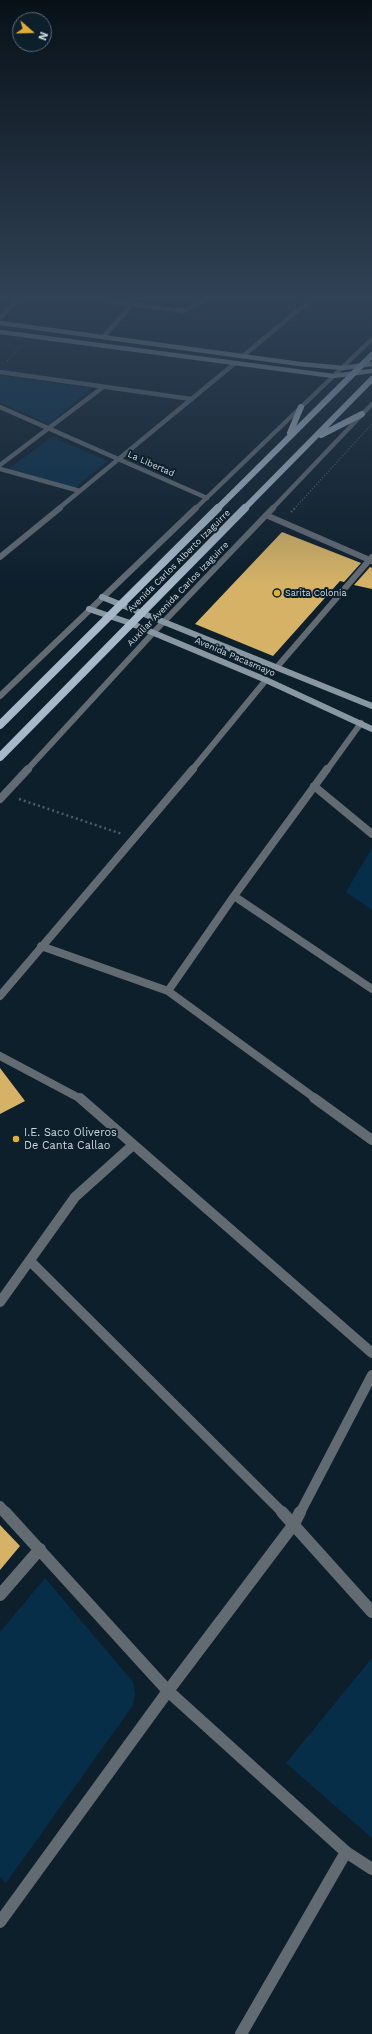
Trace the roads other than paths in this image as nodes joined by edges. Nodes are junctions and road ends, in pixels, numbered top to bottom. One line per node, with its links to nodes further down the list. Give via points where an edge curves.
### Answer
1 (91, 396): 12 (street)
2 (168, 396): 7 (street)
3 (195, 396): 7 (street)
4 (312, 396): 10 (street)
5 (332, 396): 13 (main road, Avenida Carlos Alberto Izaguirre)
6 (355, 396): 14 (main road, Avenida Carlos Alberto Izaguirre)
7 (191, 399): 15 (street)
8 (372, 404): 11 (street, Auxiliar Avenida Carlos Izaguirre)
9 (0, 407): 12 (street, La Libertad)
10 (301, 407): 13 (main road); 19 (street)
11 (362, 414): 14 (main road); 20 (street, Auxiliar Avenida Carlos Izaguirre)
12 (48, 429): 15 (street, La Libertad); 16 (street)
13 (288, 439): 24 (main road, Avenida Carlos Alberto Izaguirre)
14 (313, 439): 26 (main road, Avenida Carlos Alberto Izaguirre)
15 (119, 459): 18 (street); 19 (street, La Libertad)
16 (0, 464)
17 (0, 470): 18 (street)
18 (80, 491): 21 (street)
19 (207, 498): 23 (street)
20 (266, 515): 22 (street); 28 (street, Auxiliar Avenida Carlos Izaguirre)
21 (0, 557)
22 (371, 560): 31 (street)
23 (102, 597): 24 (main road, Avenida Pacasmayo); 25 (street)
24 (121, 605): 26 (main road, Avenida Pacasmayo); 27 (main road, Avenida Carlos Alberto Izaguirre)
25 (89, 609): 27 (main road, Avenida Pacasmayo); 33 (street)
26 (142, 613): 28 (main road, Avenida Pacasmayo); 29 (main road, Avenida Carlos Alberto Izaguirre)
27 (108, 616): 29 (main road, Avenida Pacasmayo); 36 (main road, Avenida Carlos Alberto Izaguirre)
28 (165, 621): 30 (street, Auxiliar Avenida Carlos Izaguirre); 31 (main road, Avenida Pacasmayo)
29 (130, 623): 30 (main road, Avenida Pacasmayo); 38 (main road, Avenida Carlos Alberto Izaguirre)
30 (153, 633): 32 (main road, Avenida Pacasmayo); 40 (street, Auxiliar Avenida Carlos Izaguirre)
31 (277, 667): 34 (main road, Avenida Pacasmayo)
32 (266, 680): 35 (main road, Avenida Pacasmayo); 43 (street)
33 (1, 695)
34 (372, 706)
35 (361, 723): 37 (main road, Avenida Pacasmayo); 39 (street)
36 (0, 725)
37 (372, 729)
38 (0, 757)
39 (314, 786): 41 (street); 42 (street)
40 (2, 797)
41 (372, 834)
42 (234, 896): 44 (street); 45 (street)
43 (41, 946): 45 (street); 46 (street)
44 (372, 989)
45 (168, 991): 48 (street)
46 (0, 996)
47 (0, 1056): 49 (street, via 77,1095)
48 (372, 1140)
49 (133, 1145): 50 (street, via 76,1198); 52 (street)
50 (30, 1261): 51 (street); 55 (street)
51 (0, 1302)
52 (372, 1353)
53 (372, 1375): 55 (street)
54 (0, 1506): 56 (street)
55 (294, 1524): 58 (street); 59 (street)
56 (40, 1549): 57 (street); 59 (street)
57 (0, 1595)
58 (372, 1612)
59 (168, 1691): 60 (street); 62 (street)
60 (346, 1852): 61 (street); 63 (street)
61 (372, 1869)
62 (0, 1922)
63 (241, 2034)

